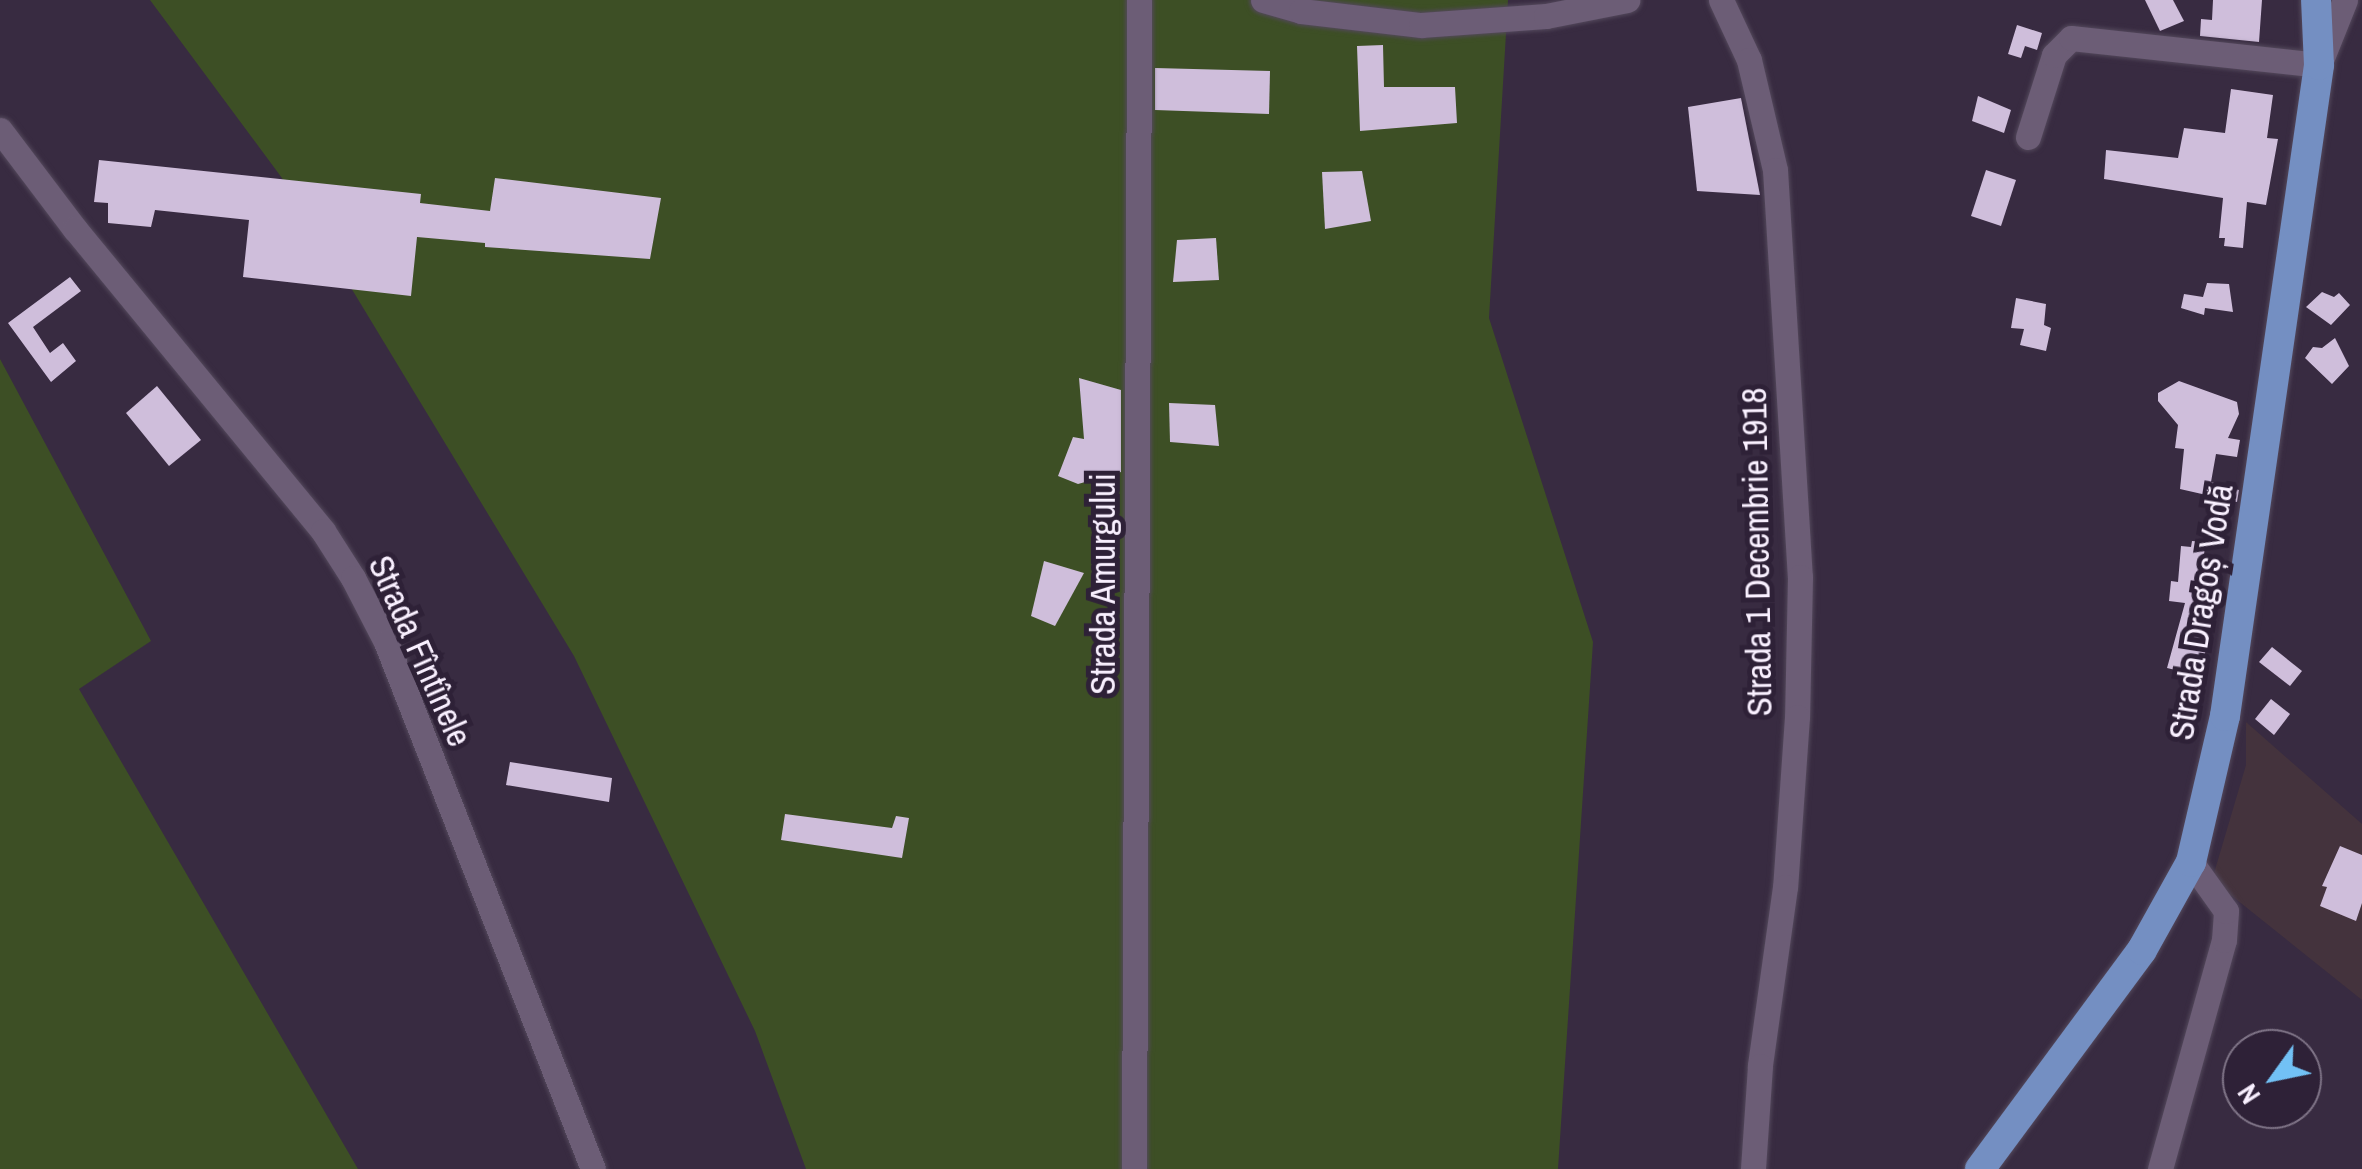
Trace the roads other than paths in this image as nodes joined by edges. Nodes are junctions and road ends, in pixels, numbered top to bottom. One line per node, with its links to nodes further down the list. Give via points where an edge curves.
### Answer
1 (1139, 0): 12 (street, Strada Amurgului)
2 (1263, 0): 3 (street, via 1300,12 1422,25 1546,16)
3 (1626, 0)
4 (1722, 0): 13 (street, Strada 1 Decembrie 1918, via 1749,60 1774,170 1800,576 1798,716)
5 (2316, 0): 7 (main road, Strada Dragoș Vodă)
6 (2345, 0): 7 (street)
7 (2319, 65): 9 (street, via 2071,38 2054,55); 10 (main road, Strada Dragoș Vodă, via 2226,716)
8 (0, 130): 11 (street, Strada Fîntînele, via 323,531 353,578 386,642)
9 (2028, 137)
10 (2191, 862): 14 (main road, Strada Dragoș Vodă, via 2142,950); 15 (street, via 2226,911 2224,940)
11 (593, 1169)
12 (1134, 1169)
13 (1753, 1169)
14 (1980, 1169)
15 (2160, 1169)

